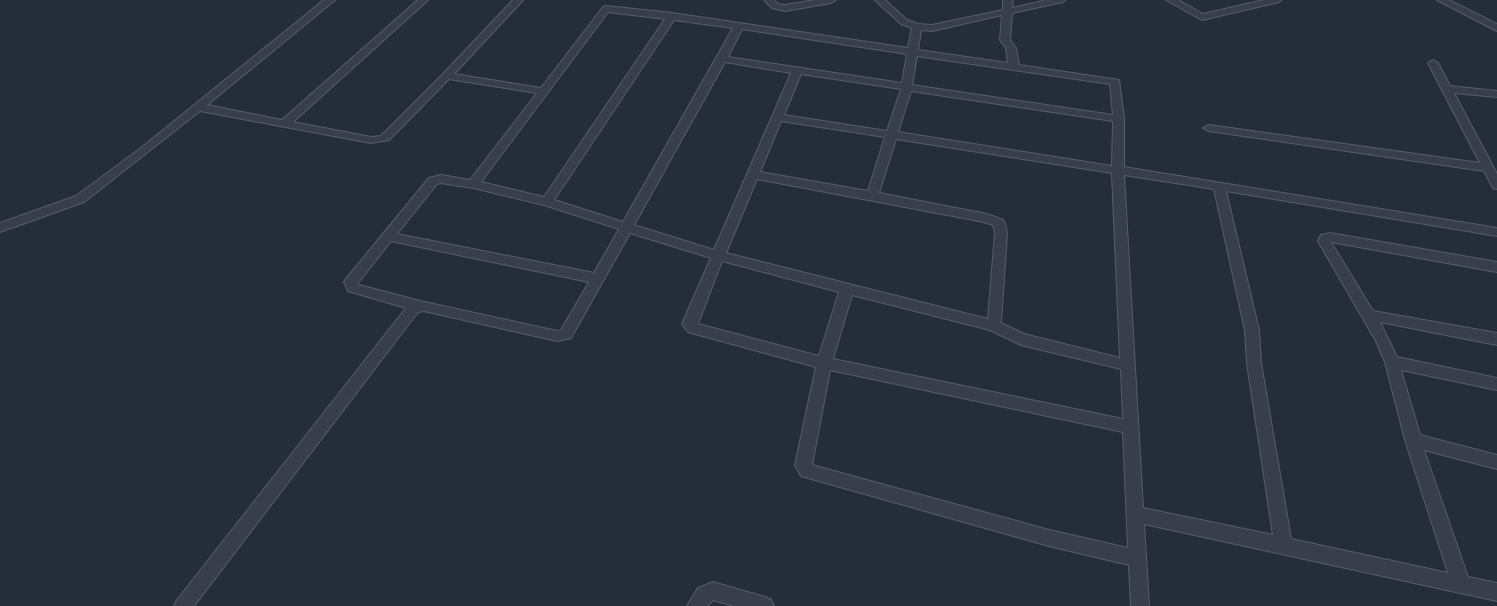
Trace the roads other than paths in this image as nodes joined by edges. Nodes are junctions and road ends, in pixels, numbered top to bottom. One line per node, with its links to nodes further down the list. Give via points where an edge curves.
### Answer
1 (330, 0): 27 (street)
2 (423, 0): 30 (street)
3 (518, 0): 22 (street)
4 (769, 0): 5 (street, via 775,6 785,8)
5 (831, 0)
6 (880, 0): 15 (street, via 904,22)
7 (1008, 0): 12 (street)
8 (1060, 0): 12 (street)
9 (1172, 0): 10 (street, via 1202,17)
10 (1276, 0)
11 (1442, 0): 16 (street)
12 (1007, 11): 15 (street, via 932,28); 20 (street, via 1005,40 1011,48)
13 (672, 16): 14 (street); 25 (street, via 605,9); 40 (street)
14 (739, 26): 17 (street); 18 (street)
15 (917, 27): 17 (street)
16 (1497, 28)
17 (913, 53): 20 (street); 23 (street)
18 (722, 59): 21 (street); 41 (street)
19 (1433, 63): 24 (street)
20 (1014, 66): 29 (street, via 1115,82)
21 (797, 71): 23 (street); 28 (street)
22 (446, 76): 25 (street); 30 (street, via 385,138 371,140)
23 (907, 86): 29 (street); 32 (street)
24 (1447, 89): 26 (street); 33 (street)
25 (543, 91): 36 (street)
26 (1497, 94)
27 (198, 107): 30 (street); 42 (street, via 80,199)
28 (777, 117): 32 (street); 35 (street)
29 (1120, 118): 34 (street)
30 (285, 124)
31 (1209, 128): 33 (street)
32 (893, 136): 34 (street); 39 (street)
33 (1488, 168): 37 (street)
34 (1118, 171): 38 (street); 55 (street)
35 (753, 174): 39 (street); 45 (street)
36 (473, 184): 40 (street); 44 (street, via 434,180)
37 (1497, 185)
38 (1219, 186): 43 (street); 61 (street, via 1252,330 1254,363)
39 (872, 196): 51 (street, via 999,223)
40 (547, 202): 41 (street)
41 (628, 226): 45 (street); 47 (street)
42 (0, 228)
43 (1497, 232)
44 (388, 236): 47 (street); 49 (street, via 351,286)
45 (719, 256): 48 (street); 54 (street, via 689,322 691,326)
46 (1497, 267): 50 (street, via 1326,238 1327,247)
47 (598, 279): 49 (street, via 566,334 561,337)
48 (847, 288): 51 (street); 54 (street)
49 (419, 306): 65 (street, via 411,310)
50 (1368, 315): 52 (street); 53 (street)
51 (994, 326): 55 (street, via 1021,339)
52 (1497, 339)
53 (1392, 362): 56 (street); 58 (street)
54 (824, 363): 57 (street); 62 (street, via 803,465 807,471 1049,538)
55 (1127, 365): 57 (street)
56 (1497, 384)
57 (1130, 427): 60 (street)
58 (1413, 440): 59 (street); 63 (street)
59 (1497, 462)
60 (1136, 514): 61 (street); 62 (street)
61 (1284, 547): 63 (street)
62 (1138, 559): 68 (street)
63 (1461, 584): 64 (street)
64 (1497, 592)
65 (183, 606)
66 (696, 606): 67 (street, via 704,594 713,590)
67 (765, 606)
68 (1140, 606)

